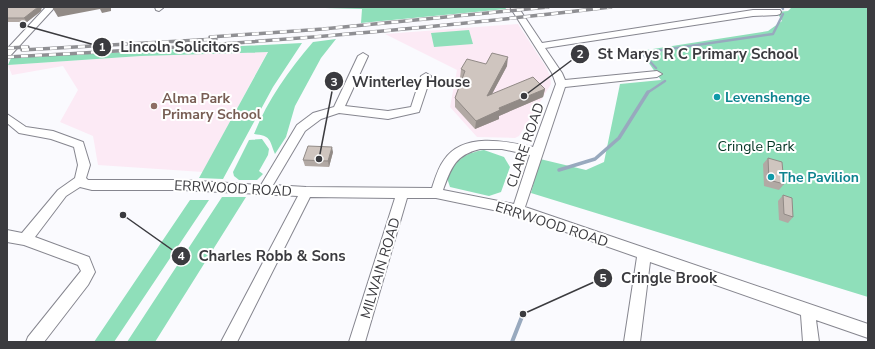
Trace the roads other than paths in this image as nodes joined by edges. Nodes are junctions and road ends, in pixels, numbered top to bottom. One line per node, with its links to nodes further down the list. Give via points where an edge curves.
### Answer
1 (51, 7): 5 (street)
2 (514, 7): 4 (street)
3 (777, 12): 4 (street, via 753,13)
4 (539, 46): 9 (street, via 557,73)
5 (7, 54)
6 (363, 56): 10 (street)
7 (657, 74): 9 (street)
8 (426, 76): 10 (street, via 415,110 388,115)
9 (561, 84): 12 (street, CLARE ROAD)
10 (338, 109): 14 (street, via 317,116 301,128)
11 (7, 118): 13 (street, via 23,130 53,135 79,145 84,165)
12 (537, 152): 16 (street, via 492,144 468,147 448,162); 18 (street, CLARE ROAD)
13 (80, 180): 14 (street, ERRWOOD ROAD, via 92,185); 19 (street, via 62,193)
14 (265, 189): 15 (street, ERRWOOD ROAD)
15 (306, 192): 17 (street, ERRWOOD ROAD); 24 (street)
16 (436, 193): 17 (street, ERRWOOD ROAD); 18 (street, ERRWOOD ROAD)
17 (402, 194): 25 (street, MILWAIN ROAD)
18 (518, 210): 20 (street, ERRWOOD ROAD)
19 (13, 240): 23 (street, via 84,261 88,272)
20 (644, 254): 21 (street, ERRWOOD ROAD); 26 (street)
21 (808, 311): 22 (street, ERRWOOD ROAD); 27 (street)
22 (868, 331)
23 (34, 342)
24 (229, 342)
25 (357, 342)
26 (632, 342)
27 (811, 342)

